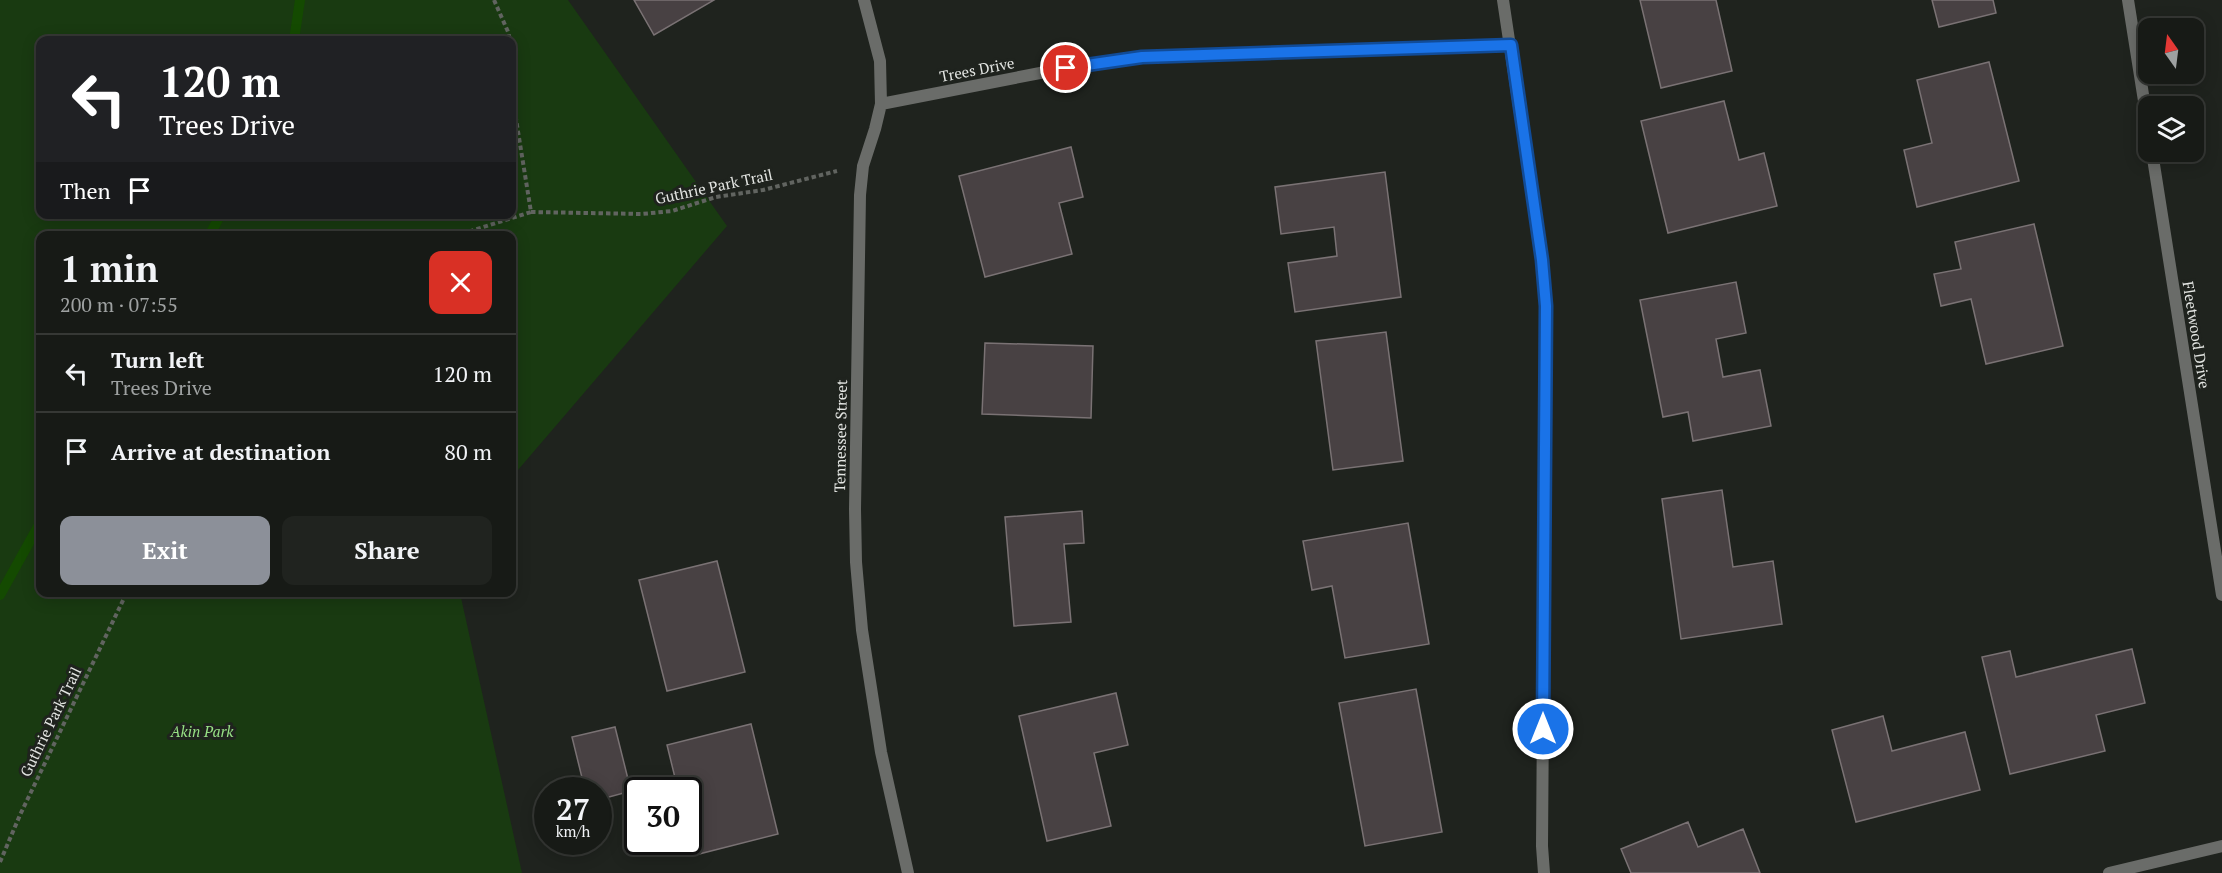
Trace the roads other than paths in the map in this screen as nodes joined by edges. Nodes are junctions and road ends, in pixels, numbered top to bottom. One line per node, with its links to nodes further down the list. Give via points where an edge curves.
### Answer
1 (864, 0): 6 (street, Tennessee Street, via 880,61)
2 (1503, 0): 4 (street)
3 (2128, 0): 5 (street)
4 (1511, 45): 6 (street, Trees Drive, via 1142,57); 11 (street, via 1546,306)
5 (2143, 96)
6 (881, 104): 10 (street, Tennessee Street, via 863,166 856,562 881,752)
7 (2154, 162): 8 (street, Fleetwood Drive)
8 (2222, 595)
9 (2222, 846): 12 (street)
10 (908, 873)
11 (1544, 873)
12 (2109, 873)

